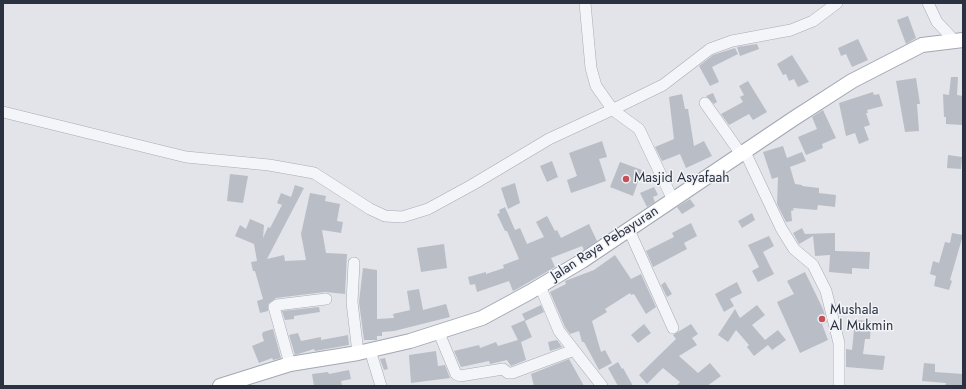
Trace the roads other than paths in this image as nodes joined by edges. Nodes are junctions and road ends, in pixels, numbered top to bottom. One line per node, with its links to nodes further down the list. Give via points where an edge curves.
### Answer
1 (585, 3): 6 (street, via 588,47 596,86)
2 (837, 3): 6 (street, via 813,21 791,30 732,41 710,48 673,78)
3 (928, 3): 4 (street, via 937,22)
4 (959, 40): 8 (main road, Jalan Raya Pebayuran, via 922,46 852,81)
5 (705, 104): 8 (street)
6 (617, 108): 7 (street, via 549,139 428,209 402,217 385,216 370,209 314,173 269,165 186,157); 9 (street, via 638,129)
7 (3, 112)
8 (743, 153): 9 (main road, Jalan Raya Pebayuran); 22 (street, via 781,228 794,249 813,265 826,291 839,343)
9 (673, 200): 10 (main road, Jalan Raya Pebayuran)
10 (629, 230): 12 (main road, Jalan Raya Pebayuran); 14 (street)
11 (354, 263): 17 (street, via 352,302)
12 (540, 286): 15 (main road, Jalan Raya Pebayuran, via 482,318); 16 (street, via 559,331)
13 (326, 299): 18 (street, via 274,307)
14 (673, 328)
15 (439, 333): 16 (street, via 456,374 460,376 504,369 512,373); 17 (main road, Jalan Raya Pebayuran)
16 (574, 350): 21 (street)
17 (364, 352): 18 (main road, Jalan Raya Pebayuran); 20 (street)
18 (290, 364): 19 (main road, Jalan Raya Pebayuran)
19 (220, 386)
20 (381, 386)
21 (602, 386)
22 (839, 386)

